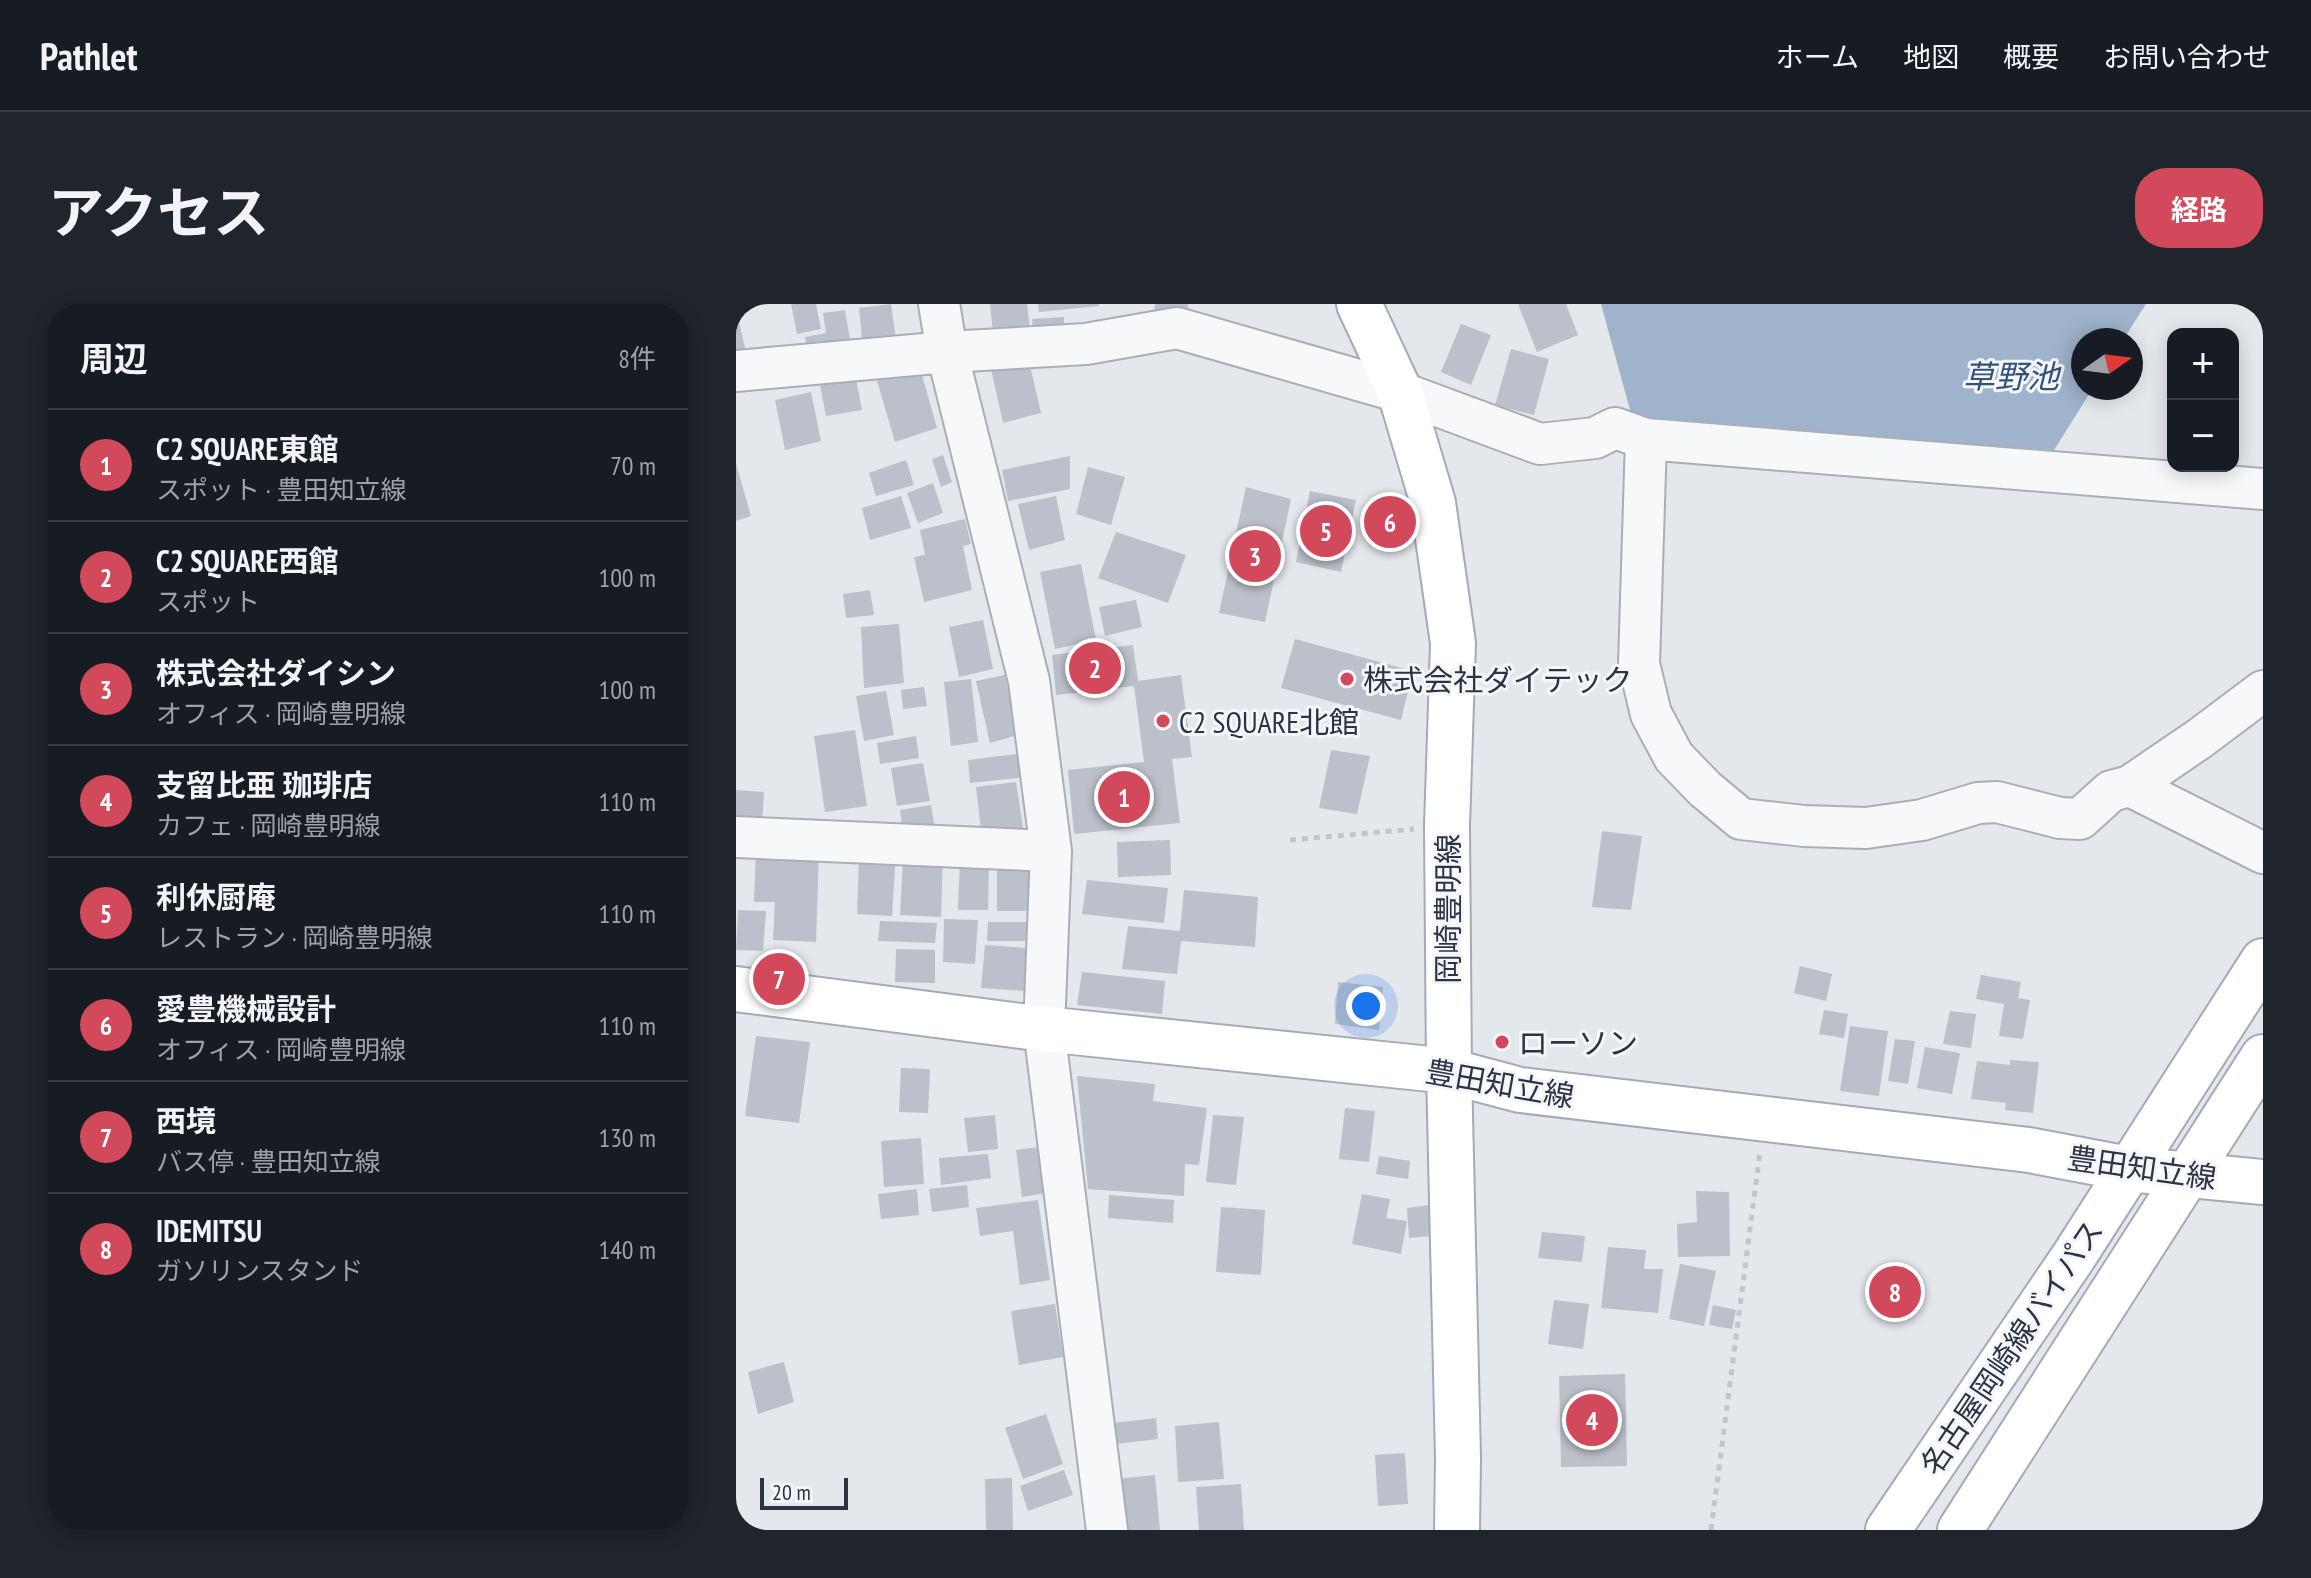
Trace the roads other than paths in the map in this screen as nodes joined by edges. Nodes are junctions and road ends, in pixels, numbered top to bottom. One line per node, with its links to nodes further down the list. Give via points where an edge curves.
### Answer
1 (939, 304): 3 (street)
2 (1359, 304): 5 (main road, 岡崎豊明線)
3 (947, 352): 4 (street); 5 (street, via 1086,344 1177,328); 11 (street, via 1029,681)
4 (736, 371)
5 (1400, 392): 6 (street, via 1540,444 1595,438 1615,428); 17 (main road, 岡崎豊明線, via 1433,503 1453,643 1447,826)
6 (1646, 439): 7 (street); 9 (street, via 1639,664 1651,714 1674,757 1741,819 1866,828 1997,802 2080,819 2111,791)
7 (2263, 489)
8 (2263, 691): 9 (street)
9 (2130, 786): 12 (street)
10 (736, 837): 11 (street)
11 (1051, 851): 15 (street)
12 (2263, 853)
13 (2263, 961): 18 (main road, 名古屋岡崎線バイパス)
14 (736, 989): 15 (main road, 豊田知立線)
15 (1044, 1029): 17 (main road, 豊田知立線); 21 (street)
16 (2263, 1057): 19 (main road, 名古屋岡崎線バイパス)
17 (1449, 1071): 18 (main road, 豊田知立線, via 1520,1090 2029,1150); 22 (main road, 岡崎豊明線)
18 (2129, 1169): 19 (main road, 豊田知立線); 23 (main road, 名古屋岡崎線バイパス)
19 (2189, 1175): 20 (main road, 豊田知立線); 24 (main road, 名古屋岡崎線バイパス)
20 (2263, 1182)
21 (1107, 1530)
22 (1457, 1530)
23 (1888, 1530)
24 (1960, 1530)

